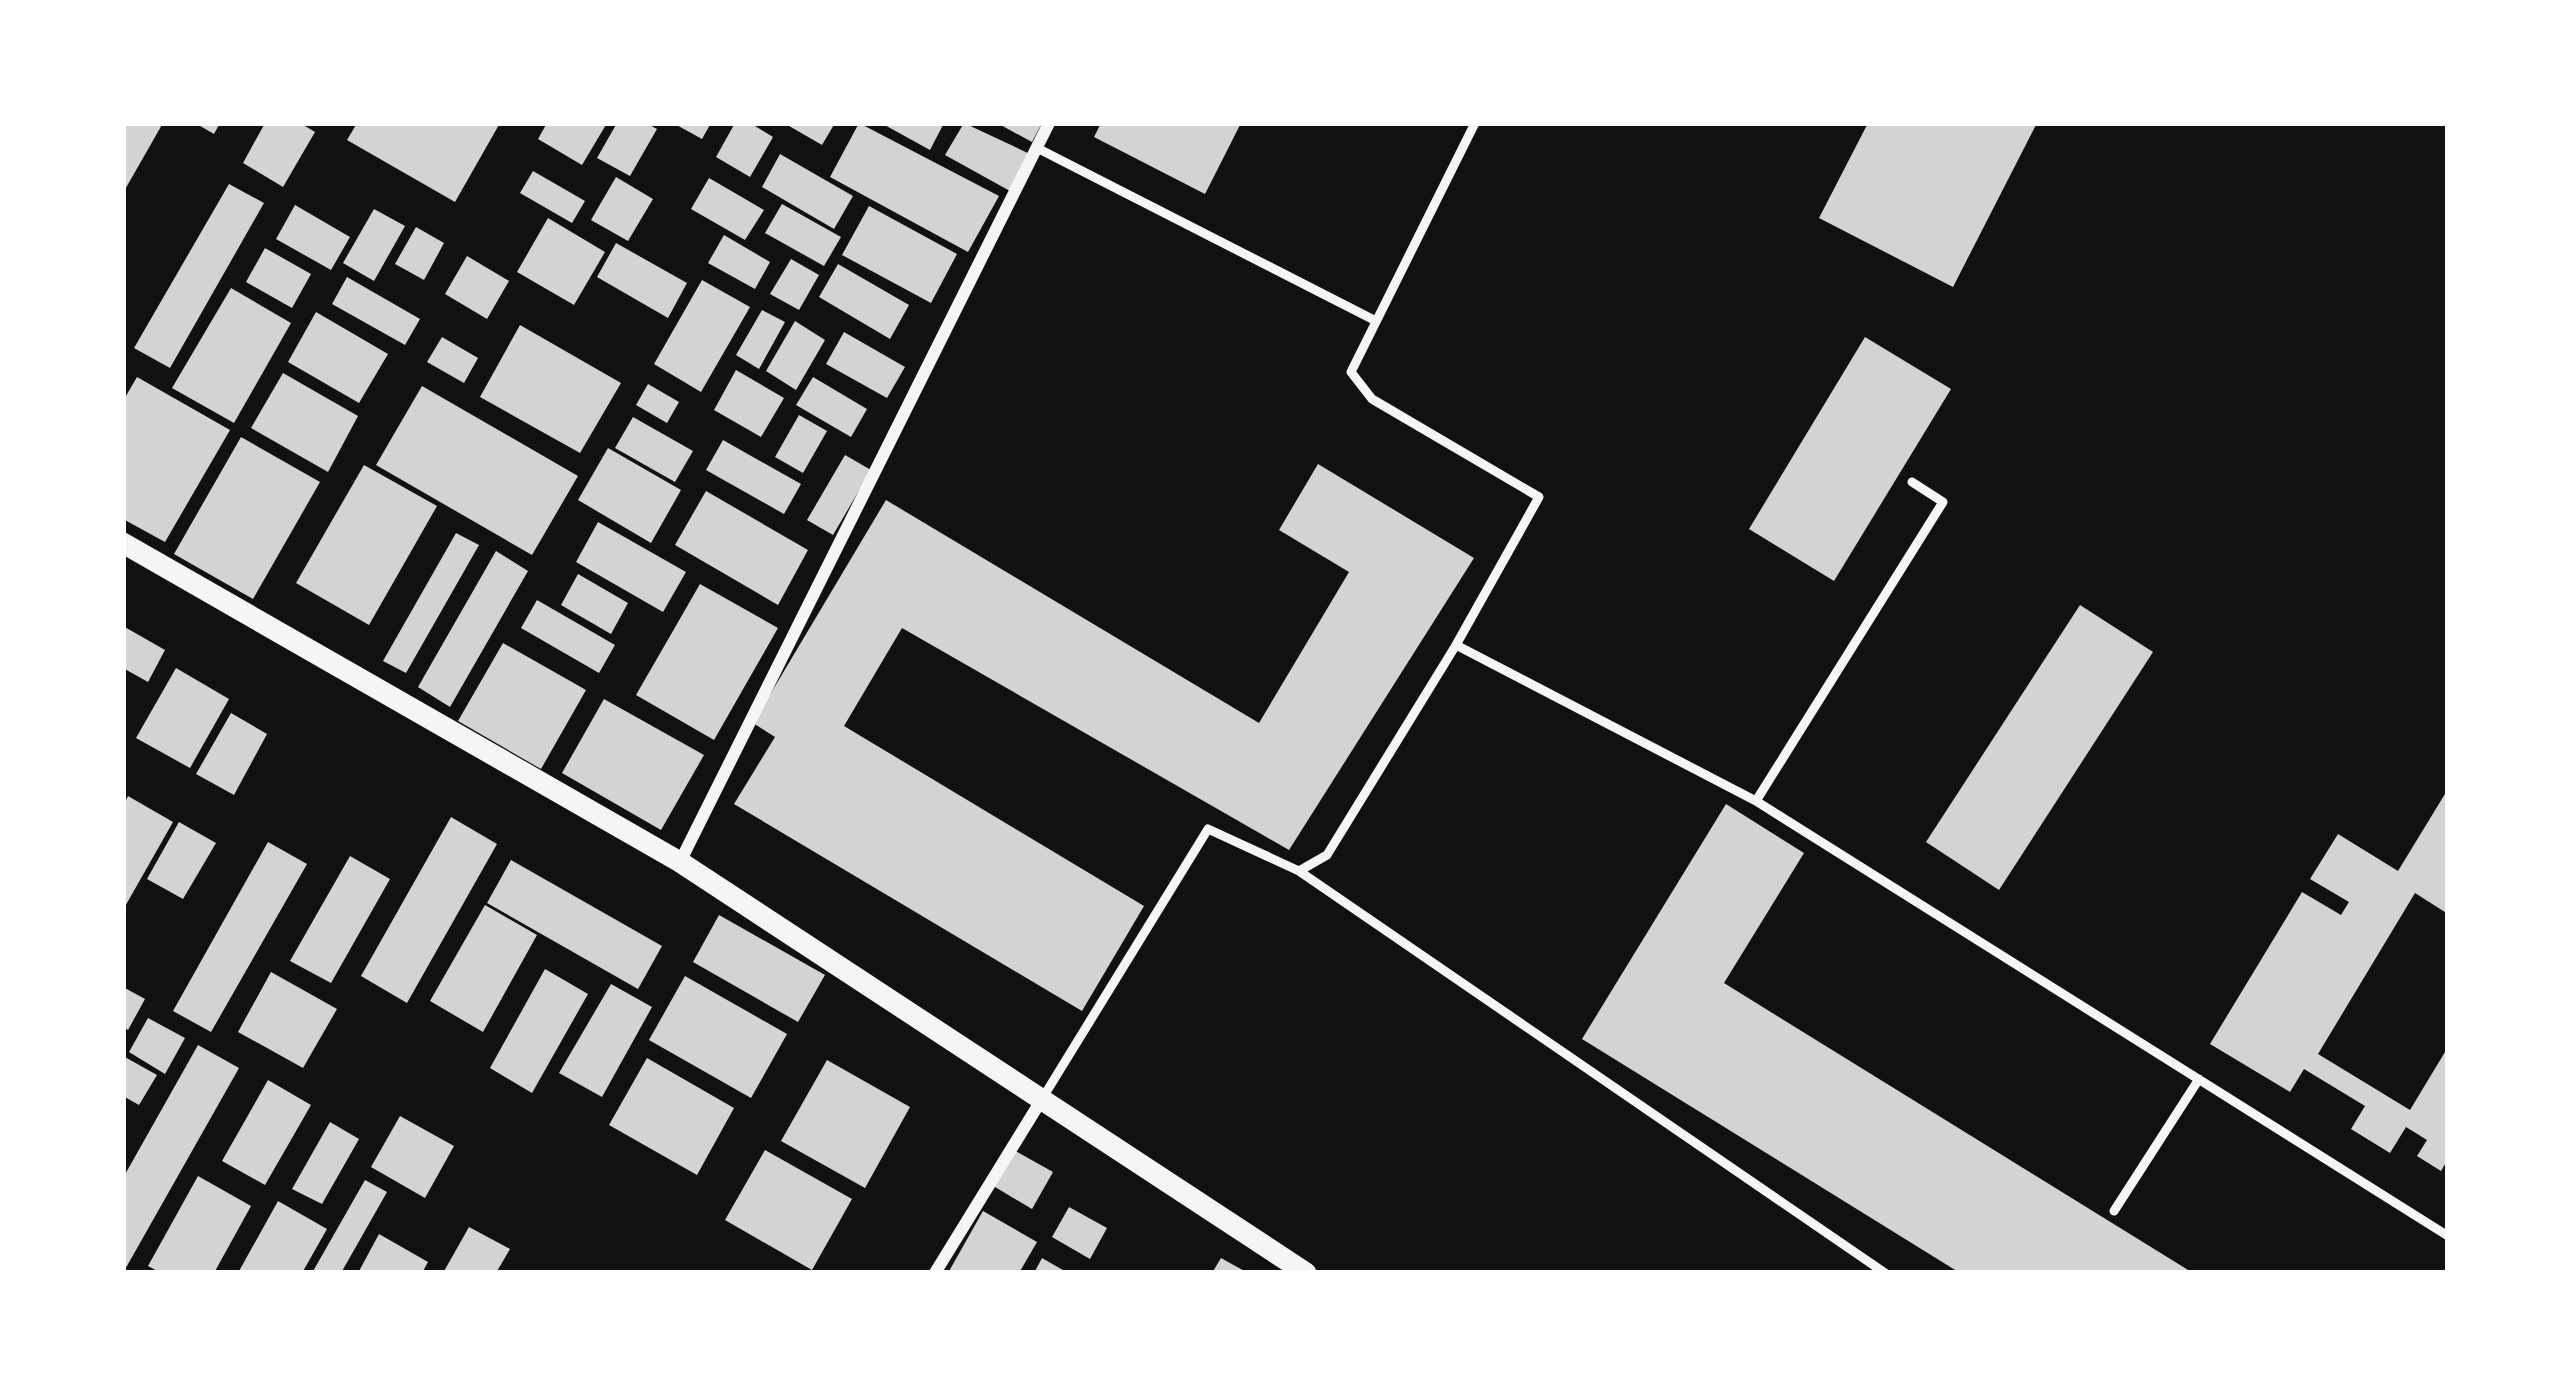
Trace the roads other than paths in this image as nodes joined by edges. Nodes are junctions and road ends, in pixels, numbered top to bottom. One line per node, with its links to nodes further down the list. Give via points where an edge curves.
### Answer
1 (1049, 123): 3 (street)
2 (1475, 123): 4 (lane)
3 (1037, 148): 4 (lane); 9 (street)
4 (1376, 321): 7 (lane, via 1351,372 1359,388 1539,497)
5 (1912, 482): 8 (lane, via 1943,502)
6 (123, 543): 9 (street)
7 (1456, 645): 8 (lane); 10 (lane, via 1327,855)
8 (1756, 801): 11 (lane)
9 (680, 862): 12 (street)
10 (1299, 871): 12 (lane, via 1208,829); 17 (lane)
11 (2199, 1079): 13 (lane); 14 (lane)
12 (1042, 1099): 15 (street); 16 (street)
13 (2114, 1210)
14 (2448, 1236)
15 (934, 1273)
16 (1306, 1273)
17 (1885, 1273)

